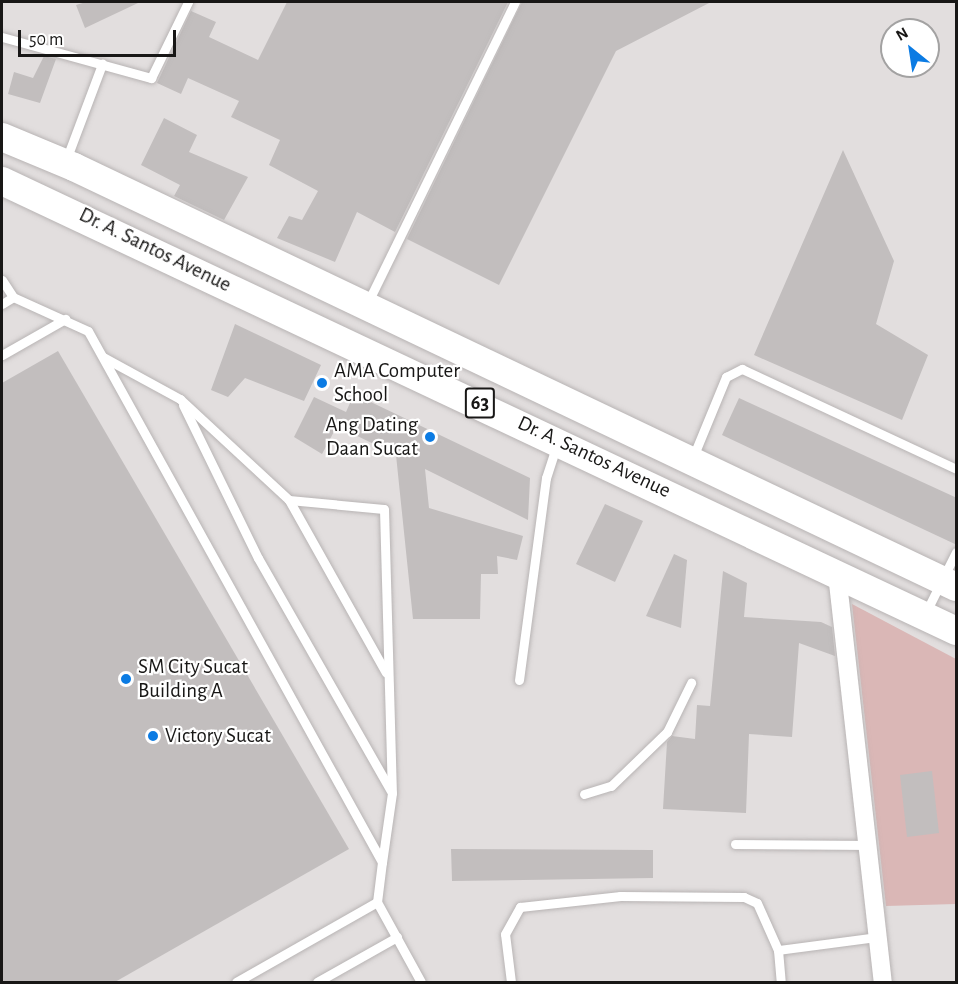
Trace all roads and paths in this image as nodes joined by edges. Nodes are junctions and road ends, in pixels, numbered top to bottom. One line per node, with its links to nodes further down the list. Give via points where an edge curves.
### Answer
1 (188, 2): 4 (lane, via 152,78)
2 (515, 2): 11 (lane)
3 (2, 38): 4 (lane)
4 (102, 64): 6 (lane)
5 (2, 137): 6 (main road, Dr. A. Santos Avenue / 63)
6 (65, 162): 11 (main road, Dr. A. Santos Avenue / 63)
7 (2, 181): 13 (main road, Dr. A. Santos Avenue / 63)
8 (2, 280): 9 (lane)
9 (13, 297): 10 (lane); 12 (lane)
10 (2, 304)
11 (372, 309): 13 (main road); 18 (main road, Dr. A. Santos Avenue / 63)
12 (65, 319): 14 (lane); 15 (lane, via 88,331)
13 (360, 348): 17 (main road, Dr. A. Santos Avenue / 63)
14 (2, 355)
15 (103, 357): 16 (lane); 35 (lane)
16 (180, 399): 22 (lane); 31 (lane, via 258,558)
17 (558, 441): 21 (main road, Dr. A. Santos Avenue / 63); 29 (lane, via 546,478)
18 (659, 447): 19 (main road, Dr. A. Santos Avenue / 63); 21 (main road)
19 (691, 462): 20 (lane, via 726,378 742,369); 25 (main road, Dr. A. Santos Avenue / 63)
20 (957, 469)
21 (640, 479): 24 (main road, Dr. A. Santos Avenue / 63)
22 (290, 500): 28 (lane); 28 (lane, via 384,509)
23 (957, 552): 25 (lane)
24 (837, 574): 26 (main road, Dr. A. Santos Avenue / 63); 34 (street)
25 (949, 583): 26 (lane)
26 (924, 616): 27 (main road, Dr. A. Santos Avenue / 63)
27 (957, 632)
28 (388, 675): 31 (lane)
29 (519, 680)
30 (691, 683): 32 (lane, via 667,732 611,786)
31 (392, 793): 35 (lane)
32 (584, 794)
33 (735, 844): 34 (lane)
34 (867, 845): 38 (street)
35 (382, 862): 36 (lane)
36 (377, 902): 37 (lane); 40 (lane)
37 (397, 937): 41 (lane); 42 (lane)
38 (877, 937): 39 (lane); 45 (street)
39 (778, 950): 43 (lane, via 767,916 744,897 620,896 553,903 520,907 508,920 504,934); 44 (lane)
40 (236, 982)
41 (317, 982)
42 (421, 982)
43 (511, 982)
44 (781, 982)
45 (883, 982)

